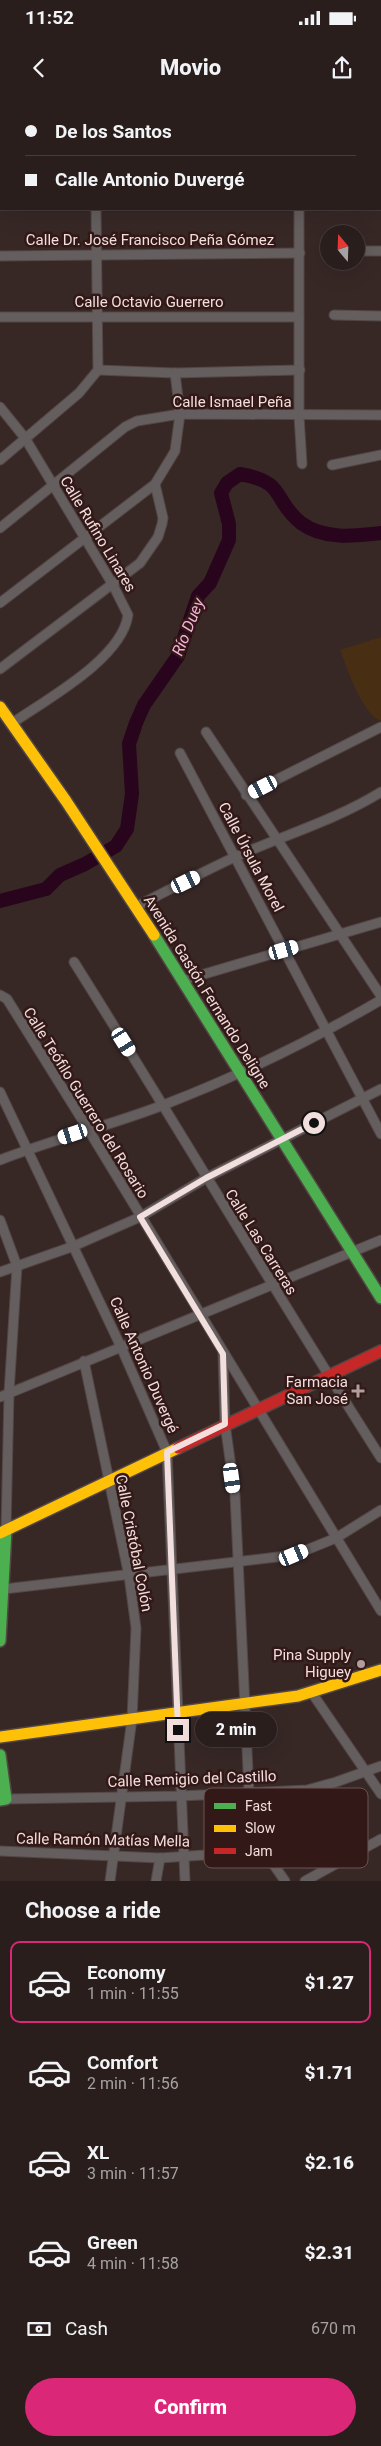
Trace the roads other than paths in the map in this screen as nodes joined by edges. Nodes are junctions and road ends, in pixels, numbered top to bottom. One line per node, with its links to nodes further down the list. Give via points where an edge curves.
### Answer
1 (96, 210): 6 (street)
2 (299, 210): 5 (street)
3 (365, 251): 4 (street)
4 (381, 251)
5 (300, 253): 6 (street, Calle Dr. José Francisco Peña Gómez); 12 (street)
6 (96, 254): 7 (street, Calle Dr. José Francisco Peña Gómez); 8 (street)
7 (0, 256)
8 (98, 315): 11 (street, Calle Octavio Guerrero); 12 (street, Calle Octavio Guerrero); 13 (street)
9 (334, 315): 10 (street)
10 (381, 316)
11 (0, 317)
12 (299, 317): 14 (street)
13 (98, 370): 15 (street); 20 (street, via 79,393)
14 (300, 370): 15 (street); 18 (street)
15 (175, 373): 17 (street)
16 (0, 407): 20 (street, Calle Rufino Linares)
17 (180, 414): 18 (street, Calle Ismael Peña); 25 (street, via 174,456); 26 (street, Calle Ismael Peña, via 128,424)
18 (299, 416): 19 (street, Calle Ismael Peña); 23 (street)
19 (381, 416)
20 (25, 438): 22 (street); 26 (street, Calle Rufino Linares)
21 (381, 455): 24 (street)
22 (0, 460)
23 (302, 464)
24 (332, 465)
25 (154, 484): 28 (street); 29 (street, via 163,518 161,530 140,563)
26 (53, 487): 27 (street, Calle Ismael Peña); 28 (street, Calle Rufino Linares)
27 (0, 528)
28 (84, 538): 29 (street, Calle Rufino Linares); 30 (street)
29 (113, 585): 31 (street); 33 (street, Calle Rufino Linares, via 128,615 109,653)
30 (0, 603)
31 (0, 669)
32 (0, 707): 33 (main road, Avenida Gastón Fernando Deligne)
33 (11, 724): 41 (main road, Avenida Gastón Fernando Deligne)
34 (380, 727): 38 (street)
35 (206, 732): 38 (street)
36 (180, 753): 40 (street, Calle Úrsula Morel)
37 (381, 792): 39 (street)
38 (246, 795): 39 (street)
39 (276, 840): 40 (street); 43 (street)
40 (235, 857): 41 (street); 44 (street, Calle Úrsula Morel)
41 (136, 906): 46 (main road, Avenida Gastón Fernando Deligne)
42 (381, 922): 43 (street)
43 (339, 934): 44 (street); 48 (street)
44 (284, 950): 46 (street); 49 (street, Calle Úrsula Morel)
45 (74, 962): 54 (street, Calle Las Carreras)
46 (184, 980): 50 (main road, Avenida Gastón Fernando Deligne)
47 (0, 994): 55 (street, Calle Teófilo Guerrero del Rosario, via 7,1000)
48 (381, 998): 49 (street)
49 (327, 1031): 50 (street); 53 (street, Calle Úrsula Morel)
50 (240, 1074): 54 (street); 57 (main road, Avenida Gastón Fernando Deligne)
51 (381, 1089): 53 (street)
52 (0, 1092): 58 (street, Calle Antonio Duvergé)
53 (362, 1098): 56 (street, Calle Úrsula Morel); 57 (street)
54 (164, 1105): 55 (street); 60 (street, Calle Las Carreras)
55 (88, 1130): 58 (street); 61 (street, Calle Teófilo Guerrero del Rosario)
56 (381, 1134)
57 (281, 1140): 60 (street); 65 (main road, Avenida Gastón Fernando Deligne)
58 (28, 1149): 59 (street); 64 (street, Calle Antonio Duvergé)
59 (0, 1160)
60 (206, 1178): 61 (street); 68 (street, Calle Las Carreras)
61 (140, 1217): 64 (street); 70 (street, Calle Teófilo Guerrero del Rosario)
62 (0, 1220): 66 (street)
63 (381, 1240): 65 (street)
64 (74, 1246): 66 (street); 71 (street, Calle Antonio Duvergé)
65 (353, 1252): 68 (street); 69 (main road, Avenida Gastón Fernando Deligne)
66 (17, 1266): 67 (street); 76 (street)
67 (0, 1272)
68 (272, 1285): 70 (street); 75 (street, Calle Las Carreras)
69 (381, 1298)
70 (200, 1315): 71 (street); 73 (street, Calle Teófilo Guerrero del Rosario)
71 (122, 1347): 74 (street); 79 (street, Calle Antonio Duvergé)
72 (381, 1351): 75 (main road)
73 (223, 1354): 77 (street, Calle Teófilo Guerrero del Rosario); 78 (street)
74 (84, 1361): 76 (street); 81 (street, Calle Cristóbal Colón)
75 (328, 1376): 77 (main road); 80 (street, Calle Las Carreras)
76 (4, 1395): 83 (street)
77 (256, 1409): 78 (main road); 84 (street, Calle Teófilo Guerrero del Rosario)
78 (225, 1424): 79 (main road); 85 (street, via 235,1495)
79 (167, 1452): 81 (main road); 86 (street, Calle Antonio Duvergé)
80 (381, 1458)
81 (108, 1482): 83 (main road); 87 (street, Calle Cristóbal Colón)
82 (381, 1510): 84 (street)
83 (3, 1532): 88 (main road)
84 (336, 1538): 85 (street, via 294,1555); 89 (street, Calle Teófilo Guerrero del Rosario)
85 (237, 1562): 86 (street); 93 (street)
86 (173, 1569): 87 (street); 94 (street, Calle Antonio Duvergé)
87 (128, 1576): 88 (street); 95 (street, Calle Cristóbal Colón, via 136,1628)
88 (4, 1589): 90 (main road)
89 (381, 1611)
90 (0, 1641)
91 (381, 1670): 92 (main road)
92 (312, 1693): 93 (main road); 99 (street)
93 (245, 1703): 94 (main road); 100 (street)
94 (178, 1713): 95 (main road); 104 (street, Calle Antonio Duvergé)
95 (132, 1719): 96 (main road); 105 (street, Calle Cristóbal Colón)
96 (0, 1737)
97 (0, 1755): 106 (main road)
98 (381, 1766): 99 (street, Calle Remigio del Castillo)
99 (365, 1772): 101 (street, Calle Remigio del Castillo); 102 (street)
100 (249, 1788)
101 (313, 1788)
102 (381, 1794)
103 (204, 1795): 104 (street, Calle Remigio del Castillo)
104 (180, 1796): 105 (street, Calle Remigio del Castillo); 111 (street, Calle Antonio Duvergé)
105 (123, 1797): 106 (street, Calle Remigio del Castillo); 112 (street, Calle Cristóbal Colón)
106 (3, 1800)
107 (381, 1839): 108 (street)
108 (368, 1846)
109 (0, 1851): 112 (street, Calle Ramón Matías Mella)
110 (204, 1855): 111 (street, Calle Ramón Matías Mella)
111 (183, 1856): 113 (street, Calle Ramón Matías Mella); 118 (street, Calle Antonio Duvergé)
112 (114, 1857): 113 (street, Calle Ramón Matías Mella); 116 (street, Calle Cristóbal Colón)
113 (160, 1858): 117 (street)
114 (276, 1868): 119 (street)
115 (329, 1868): 120 (street)
116 (110, 1881)
117 (156, 1881)
118 (185, 1881)
119 (285, 1881)
120 (305, 1881)

